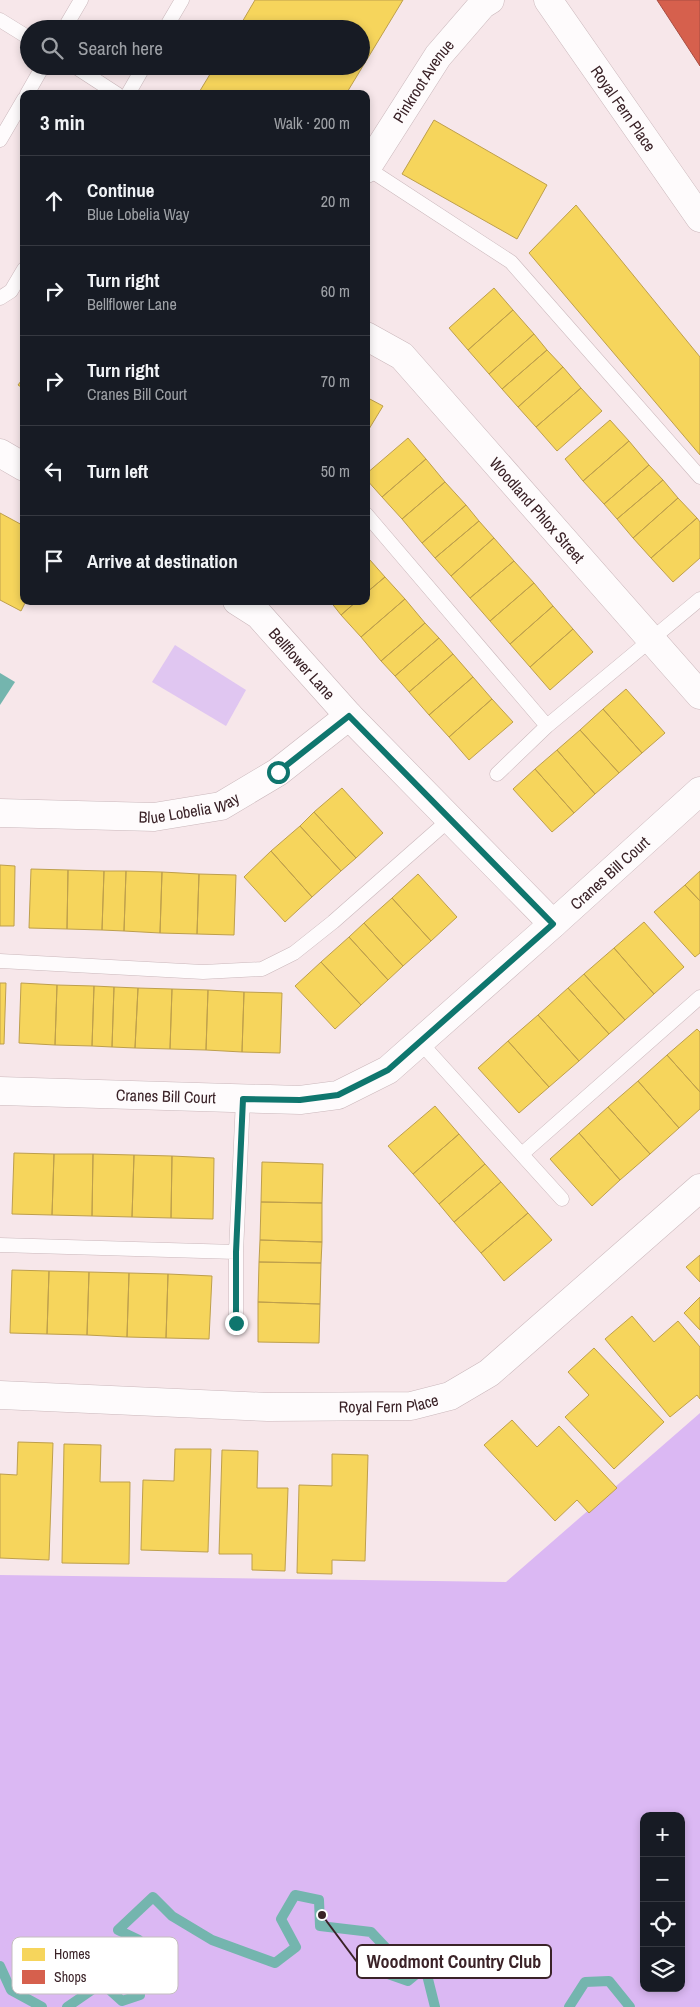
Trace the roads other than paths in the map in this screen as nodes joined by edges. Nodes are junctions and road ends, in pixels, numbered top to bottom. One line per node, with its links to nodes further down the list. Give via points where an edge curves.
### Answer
1 (81, 0): 6 (lane)
2 (182, 0): 7 (lane)
3 (490, 0): 17 (street, Pinkroot Avenue, via 438,56)
4 (548, 0): 19 (street, Royal Fern Place)
5 (0, 20): 8 (lane)
6 (69, 20)
7 (170, 20)
8 (20, 32)
9 (38, 75): 12 (lane)
10 (88, 75): 13 (lane)
11 (139, 75): 14 (lane)
12 (29, 90)
13 (111, 90)
14 (130, 90)
15 (20, 106): 16 (lane)
16 (0, 140)
17 (370, 163)
18 (370, 170): 25 (lane, via 511,262)
19 (700, 218)
20 (20, 276): 21 (lane, via 11,291)
21 (0, 298)
22 (370, 338): 29 (street, Woodland Phlox Street, via 402,356)
23 (0, 453): 24 (street)
24 (20, 465)
25 (700, 477)
26 (370, 519): 32 (lane)
27 (700, 599): 29 (lane)
28 (242, 605): 31 (street, Bellflower Lane, via 259,616)
29 (652, 640): 30 (street, Woodland Phlox Street); 32 (lane)
30 (700, 695)
31 (349, 716): 35 (street, Blue Lobelia Way, via 278,772 221,806 154,817); 36 (street, Bellflower Lane)
32 (547, 726): 33 (lane)
33 (497, 774)
34 (700, 791): 37 (street, Cranes Bill Court)
35 (0, 813)
36 (450, 819): 37 (street, Bellflower Lane); 38 (lane, via 333,922 294,953 262,969 203,972)
37 (553, 924): 40 (street, Cranes Bill Court)
38 (0, 961)
39 (700, 997): 43 (lane)
40 (420, 1042): 42 (street, Cranes Bill Court, via 388,1070 338,1095 300,1100); 43 (lane)
41 (0, 1091): 42 (street, Cranes Bill Court)
42 (243, 1099): 47 (lane)
43 (522, 1154): 45 (lane)
44 (700, 1188): 49 (street, Royal Fern Place, via 489,1373 450,1396 411,1406 268,1407)
45 (562, 1199)
46 (0, 1245): 47 (lane)
47 (236, 1252): 48 (lane)
48 (236, 1323)
49 (0, 1395)

